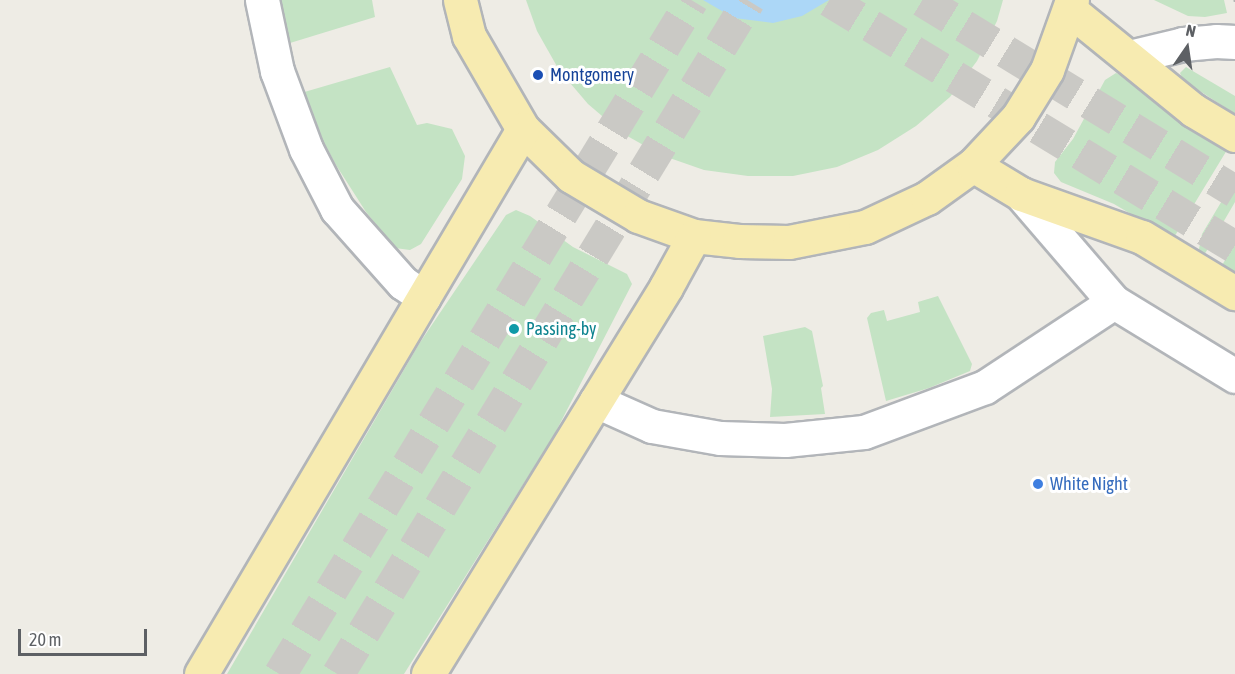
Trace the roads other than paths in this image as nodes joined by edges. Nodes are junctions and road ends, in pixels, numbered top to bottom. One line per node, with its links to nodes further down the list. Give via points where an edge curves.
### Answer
1 (262, 0): 12 (street, via 277,71 306,149 337,209 403,283)
2 (460, 0): 6 (main road, via 470,36)
3 (1071, 5): 5 (main road); 8 (main road, via 1047,70 1018,117)
4 (1235, 42): 5 (street, via 1183,44)
5 (1129, 57): 7 (main road, via 1193,110)
6 (523, 129): 10 (main road, via 571,176 638,216); 12 (main road)
7 (1235, 135)
8 (973, 165): 9 (main road); 10 (main road, via 927,198 865,227 789,242)
9 (1021, 194): 11 (main road, via 1142,237); 13 (street)
10 (694, 236): 15 (main road)
11 (1235, 293)
12 (424, 297): 16 (main road)
13 (1114, 302): 14 (street); 15 (street, via 985,387 864,432 785,440 720,438 652,426)
14 (1235, 376)
15 (596, 401): 17 (main road)
16 (201, 674)
17 (428, 674)

